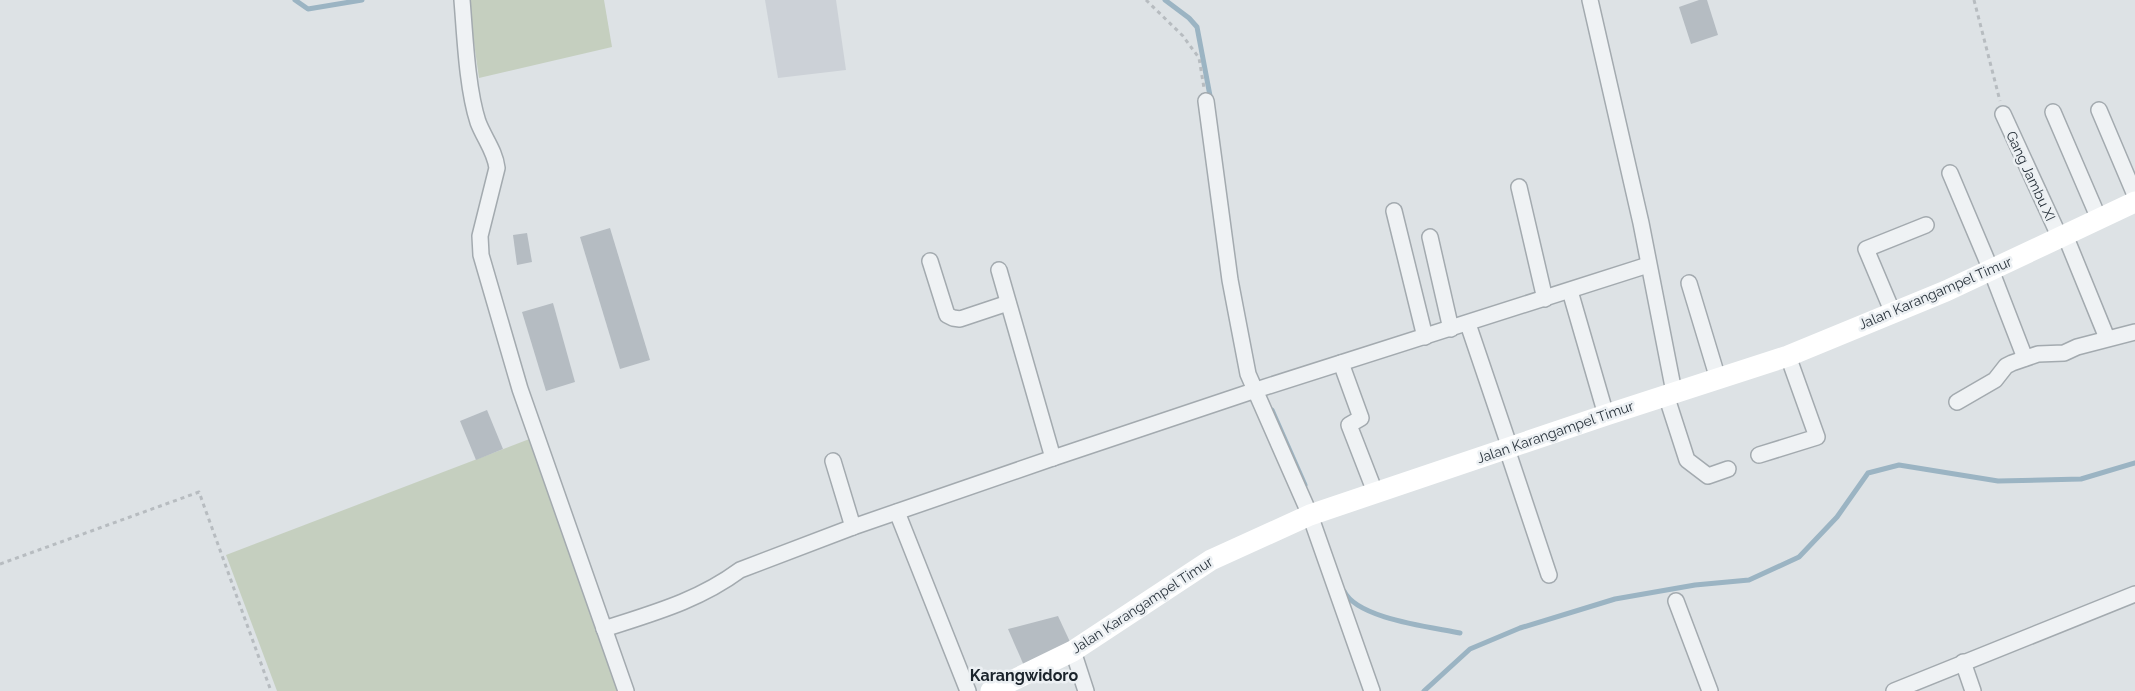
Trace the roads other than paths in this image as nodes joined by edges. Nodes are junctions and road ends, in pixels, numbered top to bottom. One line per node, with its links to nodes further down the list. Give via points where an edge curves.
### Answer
1 (462, 0): 50 (street, via 478,122 496,158 497,168 480,236 482,255 520,389)
2 (1590, 0): 17 (street)
3 (1206, 101): 34 (street, via 1238,321 1248,374)
4 (2099, 110): 9 (street)
5 (2053, 112): 12 (street)
6 (2003, 114): 14 (street, Gang Jambu XI)
7 (1950, 173): 19 (street)
8 (1519, 187): 22 (street)
9 (2135, 195)
10 (2135, 202): 12 (street, Jalan Karangampel Timur)
11 (1394, 211): 28 (street)
12 (2099, 219): 14 (street, Jalan Karangampel Timur)
13 (1926, 225): 24 (street, via 1866,250)
14 (2062, 236): 19 (street, Jalan Karangampel Timur); 29 (street, Gang Jambu XI)
15 (1430, 237): 26 (street)
16 (930, 262): 23 (street, via 947,315 960,319)
17 (1648, 266): 21 (street); 35 (street)
18 (999, 270): 23 (street)
19 (1992, 270): 24 (street, Jalan Karangampel Timur); 31 (street)
20 (1689, 282): 33 (street)
21 (1570, 291): 22 (street); 37 (street)
22 (1545, 299): 25 (street)
23 (1008, 303): 40 (street)
24 (1892, 313): 30 (street, Jalan Karangampel Timur)
25 (1468, 324): 26 (street); 38 (street)
26 (1451, 329): 28 (street)
27 (2135, 332): 29 (street)
28 (1425, 337): 32 (street)
29 (2107, 338): 31 (street, via 2064,353)
30 (1788, 356): 33 (street, Jalan Karangampel Timur); 39 (street, via 1817,437)
31 (2024, 358): 36 (street, via 2006,366 1995,380)
32 (1342, 363): 34 (street); 43 (street, via 1361,418 1349,425)
33 (1718, 379): 35 (street, Jalan Karangampel Timur)
34 (1256, 390): 40 (street); 45 (street)
35 (1670, 394): 37 (street, Jalan Karangampel Timur); 42 (street, via 1687,460 1708,476)
36 (1957, 402)
37 (1606, 415): 38 (street, Jalan Karangampel Timur)
38 (1509, 448): 43 (street, Jalan Karangampel Timur); 47 (street)
39 (1759, 455)
40 (1053, 458): 44 (street)
41 (833, 460): 46 (street)
42 (1728, 469)
43 (1375, 492): 45 (street, Jalan Karangampel Timur)
44 (897, 512): 46 (street); 55 (street)
45 (1310, 515): 51 (street, Jalan Karangampel Timur, via 1211,560); 58 (street)
46 (853, 528): 50 (street, via 740,570 720,585 676,606)
47 (1549, 575)
48 (2135, 594): 52 (street)
49 (1676, 600): 59 (street)
50 (604, 629): 54 (street)
51 (1073, 651): 56 (street, Jalan Karangampel Timur); 57 (street)
52 (1963, 662): 53 (street); 60 (street)
53 (1899, 690)
54 (626, 691)
55 (968, 691)
56 (991, 691)
57 (1086, 691)
58 (1372, 691)
59 (1710, 691)
60 (1973, 691)

